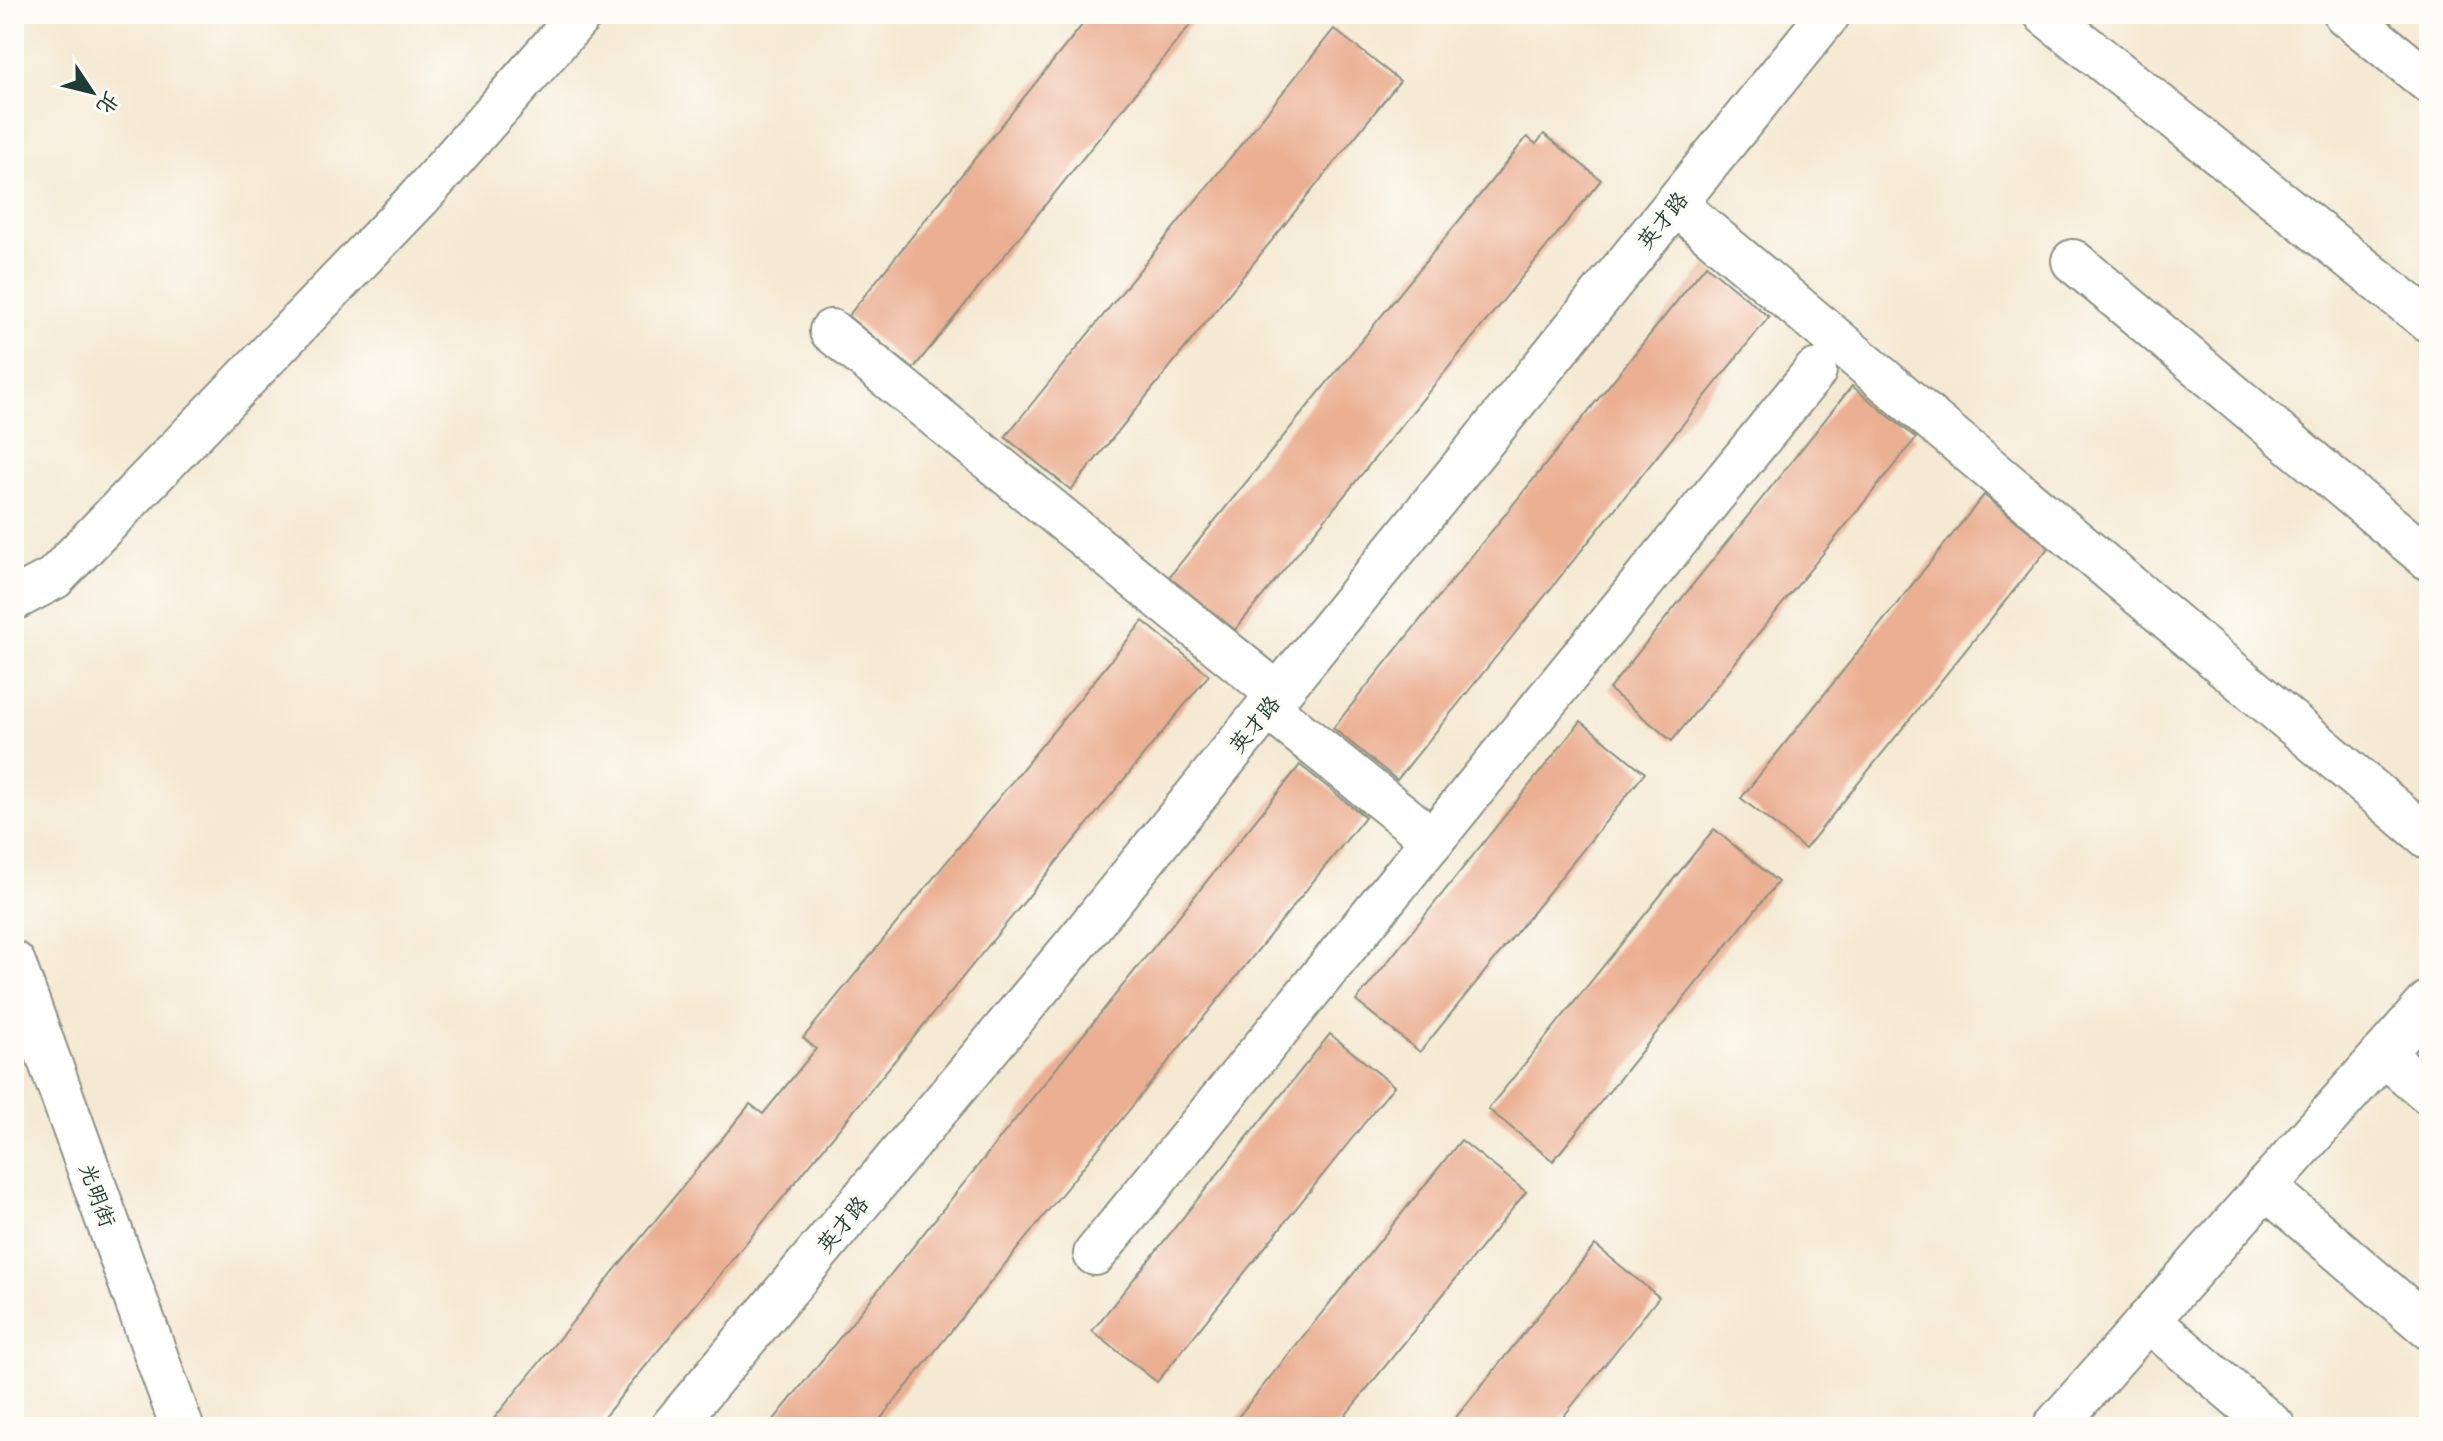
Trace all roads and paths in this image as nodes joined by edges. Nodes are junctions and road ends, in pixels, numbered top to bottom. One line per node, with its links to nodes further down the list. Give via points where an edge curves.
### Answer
1 (581, 14): 12 (street, via 419,198 54,578)
2 (1829, 14): 6 (street, 英才路)
3 (2045, 14): 8 (street)
4 (2345, 14): 5 (street)
5 (2429, 82)
6 (1675, 204): 13 (street, 英才路); 14 (street)
7 (2073, 261): 11 (street)
8 (2429, 321)
9 (831, 331): 13 (street)
10 (1815, 371): 15 (street)
11 (2429, 559)
12 (14, 599)
13 (1273, 701): 15 (street); 25 (street, 英才路)
14 (2422, 817)
15 (1433, 840): 21 (street)
16 (14, 963): 24 (street, 光明街)
17 (2429, 1002): 18 (street)
18 (2383, 1054): 19 (street); 20 (street)
19 (2429, 1093)
20 (2265, 1187): 22 (street); 23 (street)
21 (1095, 1254)
22 (2148, 1320): 26 (street); 27 (street)
23 (2429, 1328)
24 (182, 1427)
25 (672, 1427)
26 (2054, 1427)
27 (2274, 1427)

